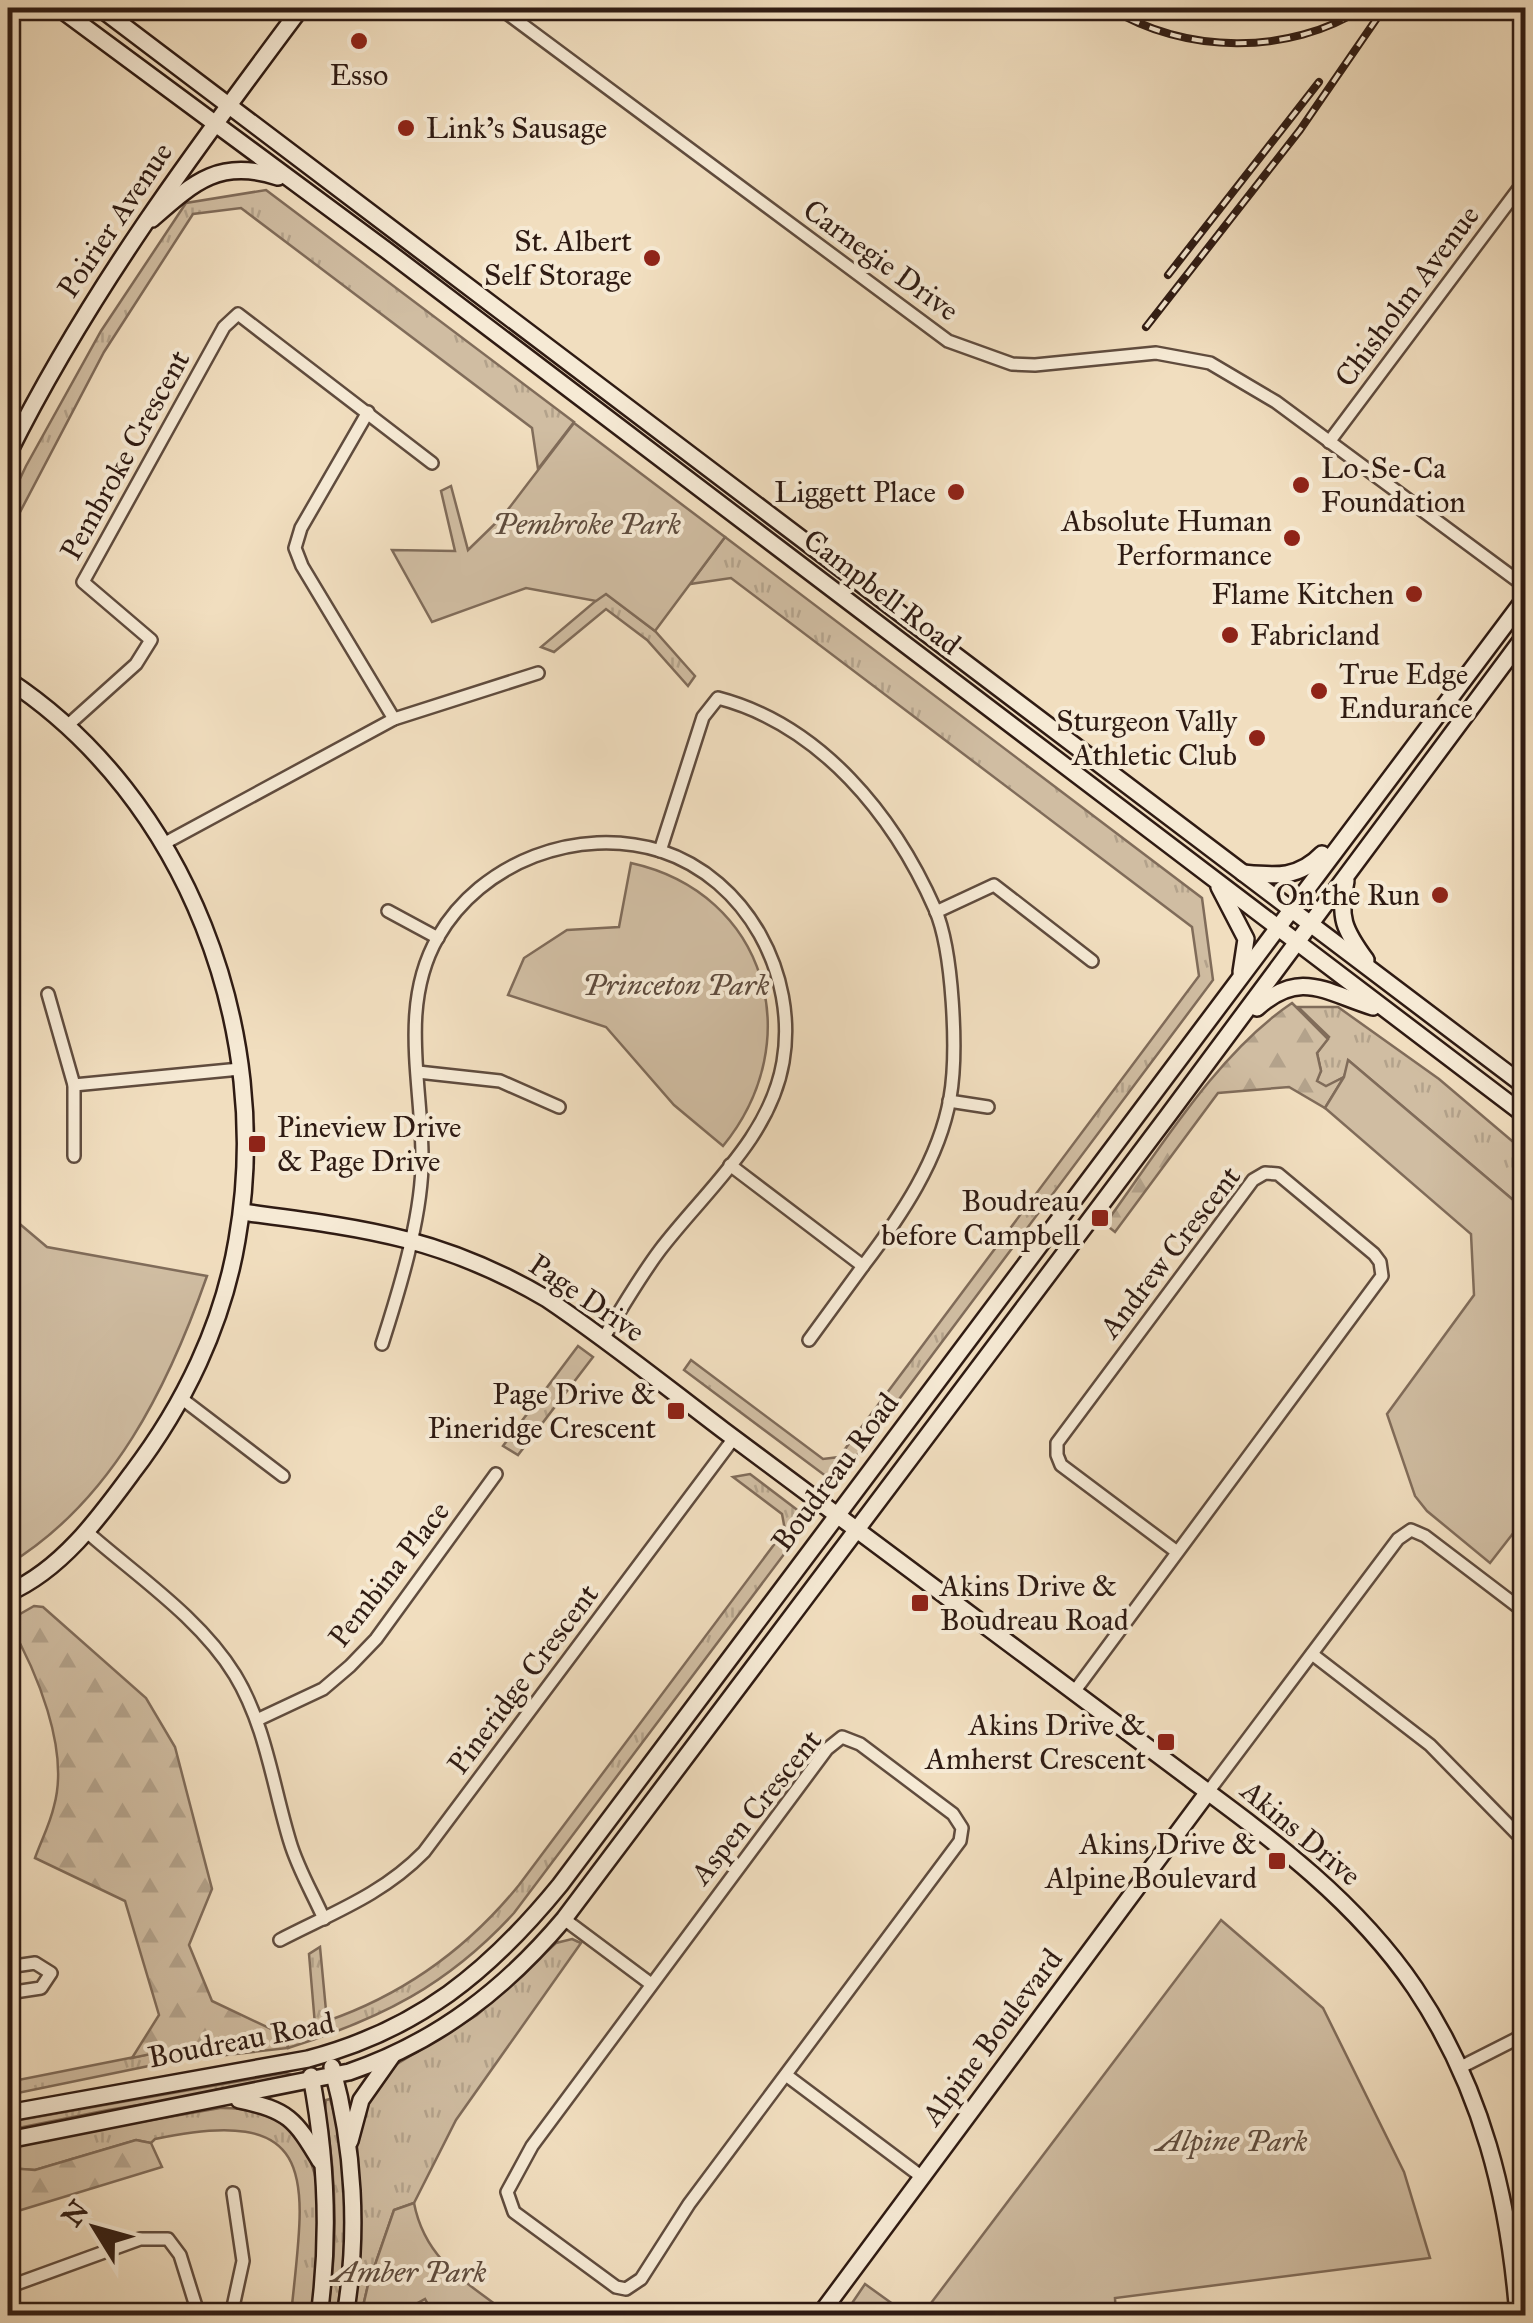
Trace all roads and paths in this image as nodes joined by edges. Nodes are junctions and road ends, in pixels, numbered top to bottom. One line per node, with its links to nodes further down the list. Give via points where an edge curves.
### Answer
1 (60, 8): 6 (main road, Campbell Road)
2 (100, 8): 5 (main road, Campbell Road)
3 (301, 8): 5 (main road, Poirier Avenue)
4 (500, 8): 11 (street, Carnegie Drive, via 948,341 1012,364 1156,354 1210,363)
5 (228, 105): 6 (main road, Poirier Avenue); 25 (main road, Campbell Road)
6 (214, 124): 8 (main road, Campbell Road); 9 (main road, Poirier Avenue)
7 (1526, 180): 11 (street, Chisholm Avenue)
8 (304, 192): 9 (main road, via 263,172 222,171 186,189); 26 (main road, Campbell Road)
9 (134, 235): 12 (main road, Poirier Avenue)
10 (368, 412): 13 (street, Pembroke Crescent); 19 (street, via 295,548); 20 (street, Pembroke Crescent, via 238,314 224,327 82,582 151,640 136,664)
11 (1329, 442): 14 (street, Carnegie Drive)
12 (8, 454)
13 (432, 463)
14 (1526, 587)
15 (1526, 597): 21 (main road, Boudreau Road)
16 (1526, 634): 24 (main road, Boudreau Road)
17 (538, 674): 19 (street)
18 (8, 680): 20 (main road)
19 (394, 719): 22 (street)
20 (67, 726): 22 (main road)
21 (1363, 812): 25 (main road, via 1313,864 1280,876); 27 (main road, Boudreau Road)
22 (164, 844): 40 (main road, via 218,967)
23 (660, 851): 29 (street, via 704,718 718,698 795,734 846,774 900,842); 32 (street, via 598,844 550,850 482,885); 49 (street, via 737,902 760,932 781,985 785,1044 778,1083 763,1120)
24 (1348, 872): 30 (main road, Boudreau Road); 36 (main road, via 1342,919)
25 (1243, 873): 27 (main road, Campbell Road)
26 (1212, 875): 31 (main road, Campbell Road); 35 (main road, via 1243,928)
27 (1290, 908): 30 (main road, Campbell Road); 31 (main road, Boudreau Road)
28 (388, 910): 32 (street)
29 (936, 912): 34 (street, via 994,885); 44 (street, via 953,1004)
30 (1311, 924): 33 (main road, Boudreau Road); 36 (main road, Campbell Road)
31 (1276, 926): 33 (main road, Campbell Road); 35 (main road, Boudreau Road)
32 (438, 938): 41 (street, via 417,996)
33 (1297, 943): 38 (main road, Campbell Road); 39 (main road, Boudreau Road)
34 (1092, 961)
35 (1241, 974): 60 (main road, Boudreau Road)
36 (1377, 976): 43 (main road, Campbell Road)
37 (48, 994): 42 (street)
38 (1386, 1010): 39 (main road, via 1298,985 1268,998); 47 (main road, Campbell Road)
39 (1232, 1031): 61 (main road, Boudreau Road)
40 (240, 1069): 42 (street); 50 (main road)
41 (418, 1072): 45 (street, via 500,1082); 51 (street, via 422,1172)
42 (74, 1084): 48 (street)
43 (1526, 1087)
44 (950, 1101): 46 (street); 52 (street, via 905,1209)
45 (558, 1108)
46 (988, 1108)
47 (1526, 1116)
48 (74, 1156)
49 (730, 1165): 52 (street); 53 (street, via 659,1252)
50 (242, 1212): 51 (main road, Page Drive); 56 (main road, via 222,1303)
51 (410, 1238): 53 (main road, Page Drive, via 510,1278); 55 (street)
52 (864, 1266): 54 (street)
53 (603, 1339): 57 (main road, Page Drive)
54 (809, 1340)
55 (382, 1344)
56 (181, 1398): 59 (street); 62 (main road)
57 (734, 1438): 60 (main road, Page Drive); 71 (street, Pineridge Crescent, via 424,1852 382,1889)
58 (496, 1474): 68 (street, Pembina Place, via 350,1666 324,1689)
59 (283, 1476)
60 (837, 1514): 61 (main road, Page Drive); 78 (main road, Boudreau Road, via 512,1941 420,2015)
61 (856, 1529): 67 (main road, Akins Drive); 72 (main road, Boudreau Road)
62 (87, 1532): 64 (main road); 68 (street, via 219,1652)
63 (1176, 1552): 63 (street, Andrew Crescent, via 1382,1276 1374,1254 1274,1173 1252,1180 1057,1444 1062,1465); 67 (street, Andrew Crescent)
64 (8, 1593)
65 (1526, 1613): 66 (street, via 1411,1530)
66 (1312, 1654): 69 (street); 70 (street, via 1430,1745)
67 (1074, 1692): 69 (main road, Akins Drive)
68 (257, 1720): 71 (street, via 291,1847)
69 (1208, 1792): 81 (main road, Akins Drive, via 1320,1879 1367,1928 1414,1988); 90 (main road, Alpine Boulevard)
70 (1526, 1844)
71 (324, 1919): 73 (street, Pineridge Crescent)
72 (564, 1919): 75 (street); 79 (main road, Boudreau Road, via 480,2003)
73 (280, 1940)
74 (8, 1967): 76 (street, via 34,1963 51,1973 40,1988)
75 (651, 1984): 82 (street, Aspen Crescent, via 541,2132 507,2192 514,2212 612,2285 626,2289 641,2278); 82 (street, Aspen Crescent, via 832,1742 860,1744 953,1814 962,1834)
76 (8, 1993)
77 (1526, 2034): 81 (street)
78 (329, 2054): 80 (main road, Boudreau Road); 83 (main road)
79 (392, 2056): 83 (main road, Boudreau Road); 88 (main road, via 361,2100)
80 (308, 2059): 84 (main road); 86 (main road, Boudreau Road)
81 (1459, 2068): 98 (main road, Akins Drive, via 1503,2194)
82 (786, 2074): 90 (street)
83 (335, 2076): 84 (main road, Boudreau Road); 88 (main road)
84 (312, 2082): 85 (main road, Boudreau Road); 89 (main road)
85 (230, 2098): 87 (main road, Boudreau Road); 89 (main road, via 274,2107 300,2127)
86 (8, 2114)
87 (8, 2140)
88 (348, 2150): 96 (main road, via 352,2250)
89 (325, 2168): 95 (main road)
90 (922, 2177): 97 (main road, Alpine Boulevard)
91 (233, 2194): 94 (street, via 243,2262)
92 (8, 2287): 93 (street, via 140,2238 168,2239 180,2255)
93 (199, 2316)
94 (232, 2316)
95 (318, 2316)
96 (345, 2316)
97 (820, 2316)
98 (1518, 2316)

